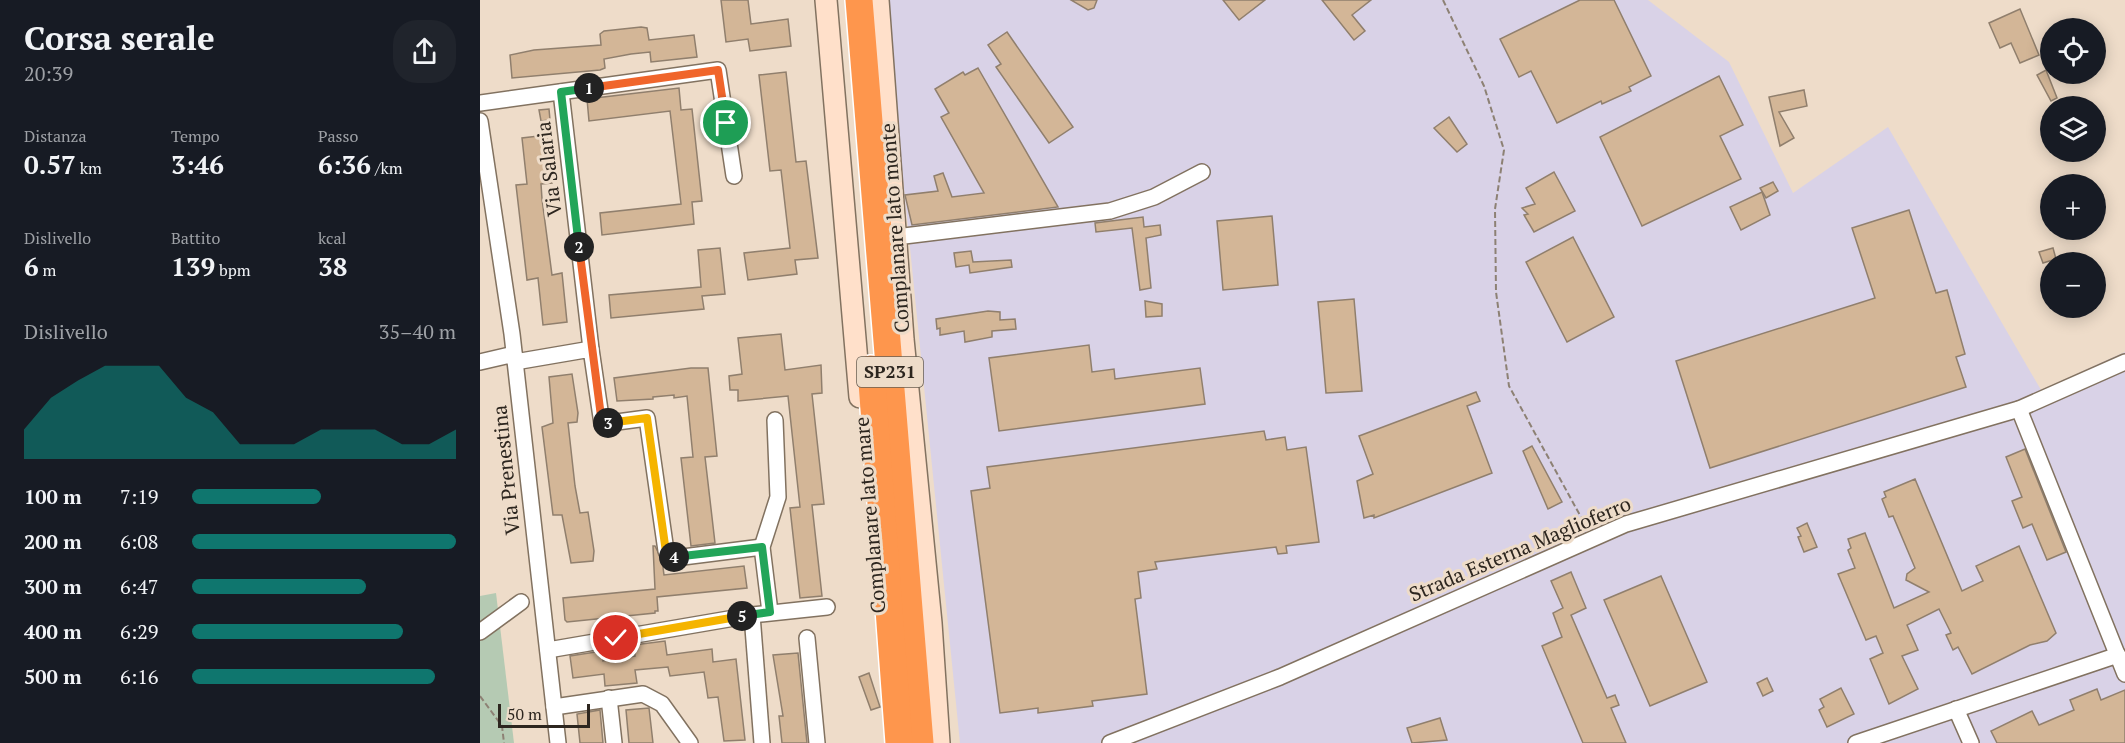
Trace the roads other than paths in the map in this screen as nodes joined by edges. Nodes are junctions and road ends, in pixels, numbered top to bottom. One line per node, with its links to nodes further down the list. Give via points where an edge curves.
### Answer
1 (826, 0): 34 (street, Complanare lato mare)
2 (843, 0): 35 (highway, SP231)
3 (876, 2): 9 (street, Complanare lato monte); 36 (highway, SP231)
4 (561, 92): 5 (street); 8 (street, via 718,70); 10 (street, Via Salaria)
5 (480, 103)
6 (480, 121): 11 (street, Via Prenestina)
7 (1202, 172): 9 (street, via 1155,198 1110,211)
8 (734, 176)
9 (896, 237): 37 (street, Complanare lato monte)
10 (591, 349): 11 (street); 16 (street, Via Salaria, via 602,424 647,418 666,552 675,558)
11 (515, 358): 12 (street); 23 (street, Via Prenestina)
12 (480, 362)
13 (2125, 362): 14 (street, Strada Esterna Maglioferro)
14 (2019, 409): 24 (street); 38 (street, Strada Esterna Maglioferro, via 1626,524 1281,677)
15 (775, 420): 16 (street, via 778,497)
16 (762, 547): 19 (street)
17 (521, 602): 21 (street)
18 (827, 607): 19 (street)
19 (770, 612): 20 (street)
20 (752, 615): 23 (street); 32 (street)
21 (480, 632)
22 (807, 638): 33 (street)
23 (548, 650): 27 (street, Via Prenestina)
24 (2118, 655): 25 (street); 28 (street)
25 (2125, 674)
26 (609, 699): 27 (street); 30 (street); 31 (street, via 643,694 662,704)
27 (554, 707): 29 (street, Via Prenestina)
28 (1956, 709): 39 (street); 40 (street)
29 (558, 743)
30 (614, 743)
31 (690, 743)
32 (762, 743)
33 (817, 743)
34 (889, 743)
35 (899, 743)
36 (920, 743)
37 (939, 743)
38 (1110, 743)
39 (1856, 743)
40 (1971, 743)

